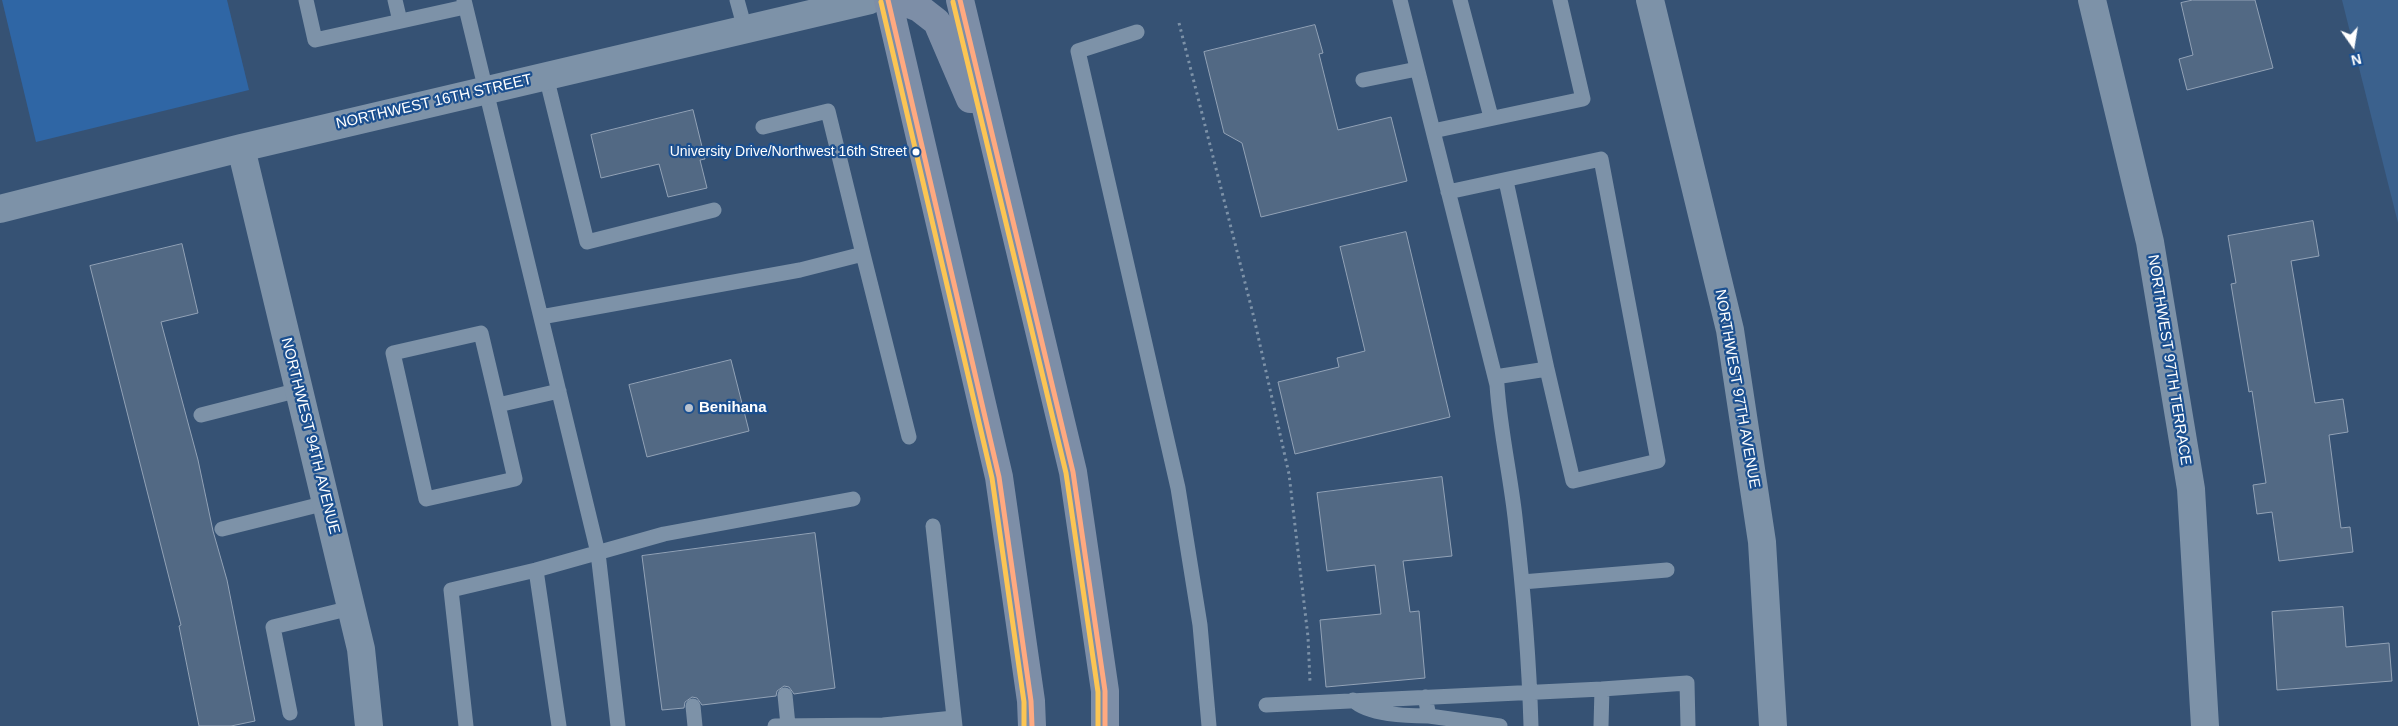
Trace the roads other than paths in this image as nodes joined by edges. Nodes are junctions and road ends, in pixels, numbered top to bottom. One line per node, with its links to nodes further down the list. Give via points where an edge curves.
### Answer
1 (306, 0): 14 (lane, via 315,40)
2 (395, 0): 14 (lane)
3 (737, 0): 15 (lane)
4 (870, 0): 15 (street, NORTHWEST 16TH STREET)
5 (888, 0): 64 (main road, via 999,477)
6 (898, 0): 25 (main road, via 919,8 937,22)
7 (960, 0): 25 (main road)
8 (1400, 0): 17 (lane)
9 (1460, 0): 21 (lane)
10 (1560, 0): 21 (lane, via 1583,99)
11 (1650, 0): 71 (street, NORTHWEST 97TH AVENUE, via 1730,330 1762,542)
12 (2092, 0): 72 (street, NORTHWEST 97TH TERRACE, via 2150,242 2191,489)
13 (465, 4): 14 (lane); 20 (lane)
14 (400, 21)
15 (744, 29): 18 (street, NORTHWEST 16TH STREET)
16 (1137, 32): 66 (lane, via 1078,51 1178,488 1200,625)
17 (1417, 69): 19 (lane); 23 (lane)
18 (546, 76): 20 (street, NORTHWEST 16TH STREET); 29 (lane, via 587,242)
19 (1364, 80)
20 (486, 90): 24 (street, NORTHWEST 16TH STREET); 31 (lane)
21 (1491, 117): 23 (lane)
22 (763, 127): 30 (lane, via 828,111)
23 (1433, 131): 27 (lane)
24 (241, 148): 28 (street, NORTHWEST 16TH STREET); 34 (street, NORTHWEST 94TH AVENUE)
25 (1001, 172): 65 (main road, via 1073,472 1105,691)
26 (1506, 180): 27 (lane); 32 (lane); 32 (lane, via 1601,159 1658,460 1573,480)
27 (1448, 192): 33 (lane)
28 (0, 208)
29 (714, 210)
30 (863, 254): 31 (lane, via 800,270); 38 (lane)
31 (541, 317): 35 (lane)
32 (1547, 369): 33 (lane)
33 (1495, 377): 46 (lane)
34 (299, 390): 37 (lane); 40 (street, NORTHWEST 94TH AVENUE)
35 (559, 391): 36 (lane); 43 (lane)
36 (498, 404): 36 (lane, via 515,479 426,499 393,353 481,333)
37 (201, 415)
38 (909, 437)
39 (852, 499): 43 (lane, via 681,531)
40 (326, 503): 42 (lane); 47 (street, NORTHWEST 94TH AVENUE)
41 (934, 526): 57 (lane)
42 (222, 530)
43 (598, 553): 44 (lane); 61 (lane)
44 (536, 570): 59 (lane, via 451,590); 60 (lane)
45 (1668, 570): 46 (lane)
46 (1522, 582): 49 (lane)
47 (351, 608): 55 (lane, via 272,627); 58 (street, NORTHWEST 94TH AVENUE, via 361,649)
48 (1602, 688): 49 (lane); 69 (lane); 70 (lane, via 1687,684)
49 (1530, 692): 51 (lane); 68 (lane)
50 (785, 695): 63 (lane)
51 (1425, 697): 52 (lane); 56 (lane)
52 (1353, 700): 53 (lane); 56 (lane, via 1370,711)
53 (1266, 705)
54 (693, 706): 62 (lane)
55 (290, 713)
56 (1429, 716): 67 (lane)
57 (955, 722): 63 (lane)
58 (368, 726)
59 (466, 726)
60 (559, 726)
61 (618, 726)
62 (695, 726)
63 (782, 726)
64 (1032, 726)
65 (1105, 726)
66 (1209, 726)
67 (1500, 726)
68 (1532, 726)
69 (1601, 726)
70 (1688, 726)
71 (1773, 726)
72 (2205, 726)

